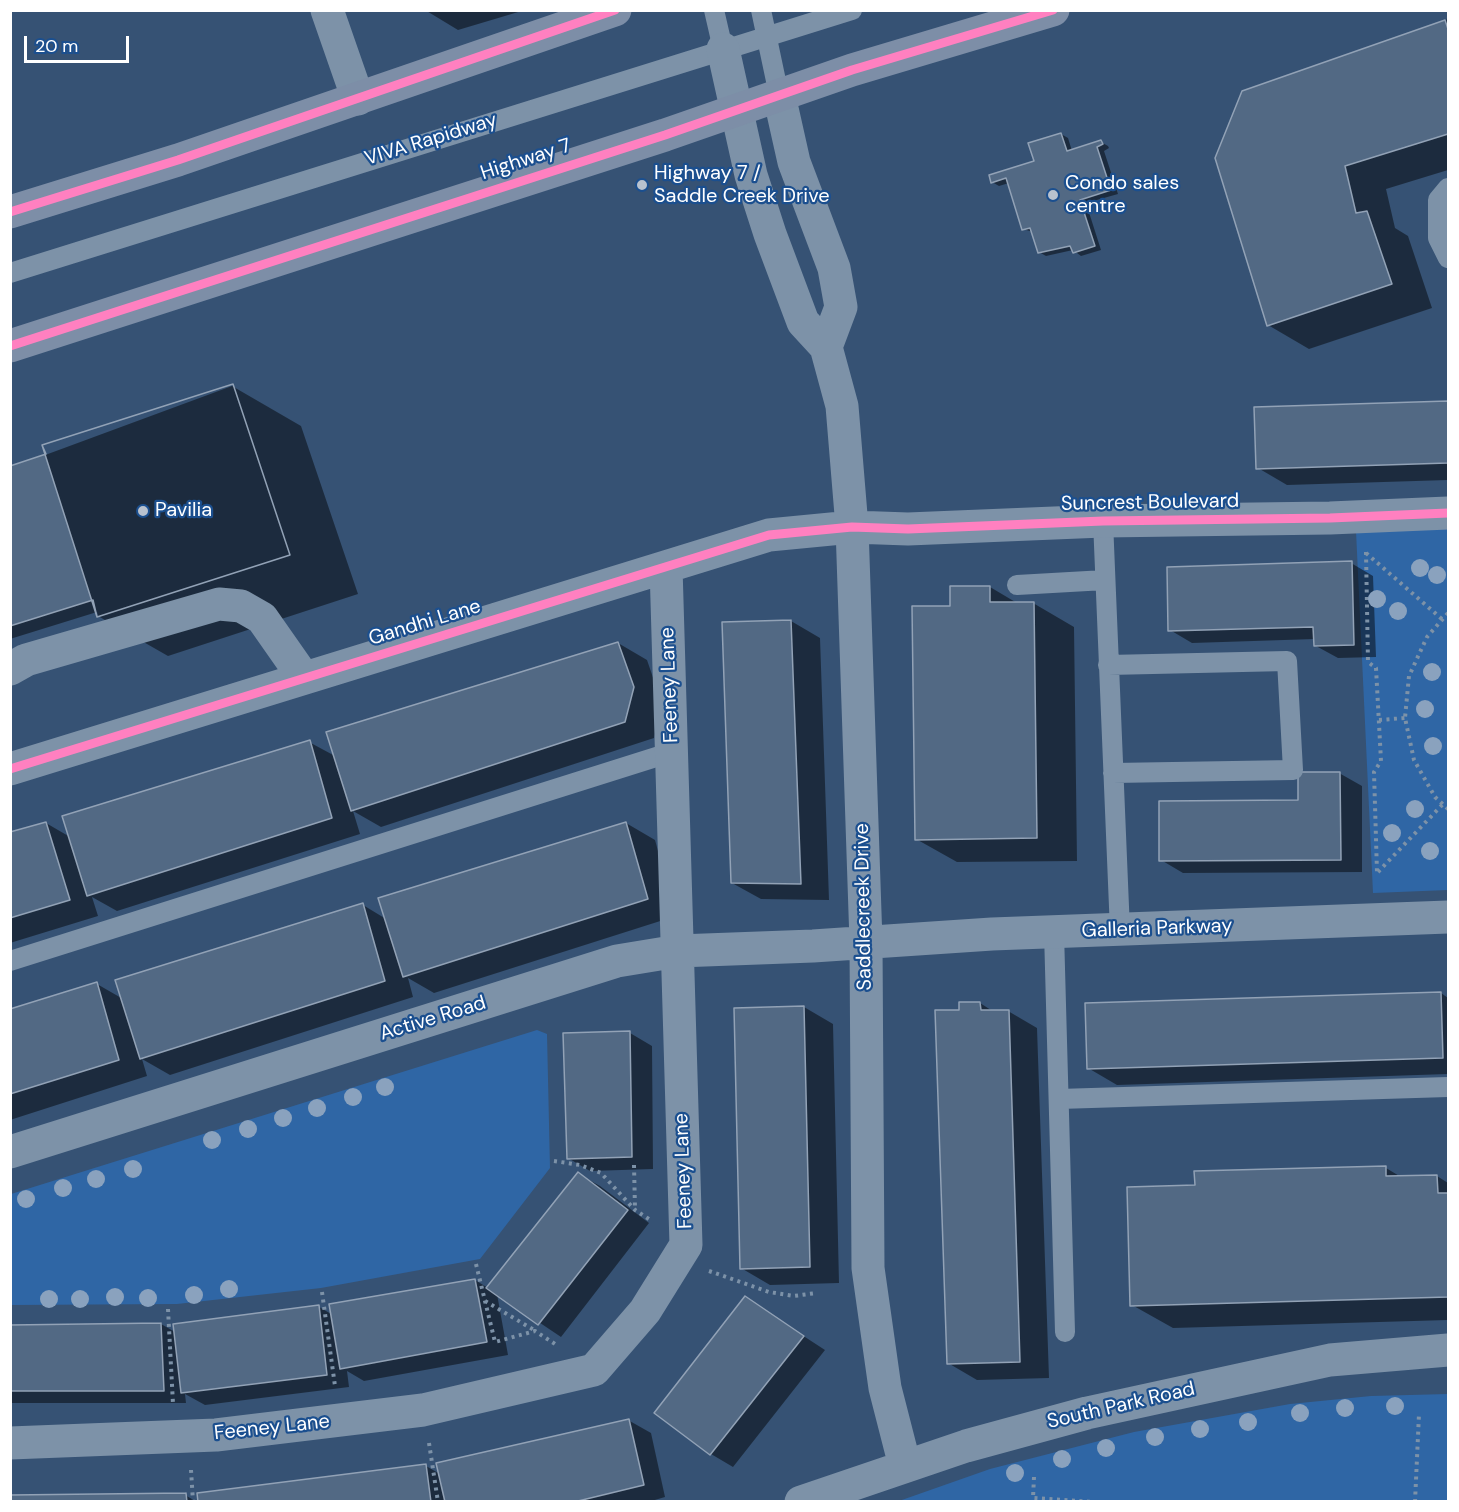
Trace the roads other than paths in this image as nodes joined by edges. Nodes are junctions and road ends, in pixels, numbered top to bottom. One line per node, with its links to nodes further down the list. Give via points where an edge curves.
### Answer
1 (327, 10): 10 (street)
2 (615, 10): 10 (main road)
3 (714, 10): 8 (lane)
4 (760, 10): 7 (lane)
5 (852, 10): 7 (lane, VIVA Rapidway)
6 (1053, 10): 9 (main road, Highway 7)
7 (767, 36): 8 (lane, VIVA Rapidway); 9 (lane)
8 (723, 50): 11 (street, Saddlecreek Drive); 15 (lane, VIVA Rapidway)
9 (779, 95): 11 (main road, Highway 7); 17 (street, via 794,162 834,268 841,308)
10 (358, 99): 13 (main road)
11 (735, 111): 16 (main road, Highway 7); 17 (street, Saddlecreek Drive, via 770,234 803,322)
12 (1449, 188): 14 (lane, via 1438,200 1438,238)
13 (10, 212)
14 (1449, 258)
15 (10, 273)
16 (10, 346)
17 (826, 347): 20 (street, Saddlecreek Drive, via 842,406)
18 (1449, 513): 19 (street, Suncrest Boulevard)
19 (1103, 521): 20 (street, Suncrest Boulevard, via 908,529); 22 (lane)
20 (852, 527): 21 (street, Gandhi Lane, via 769,535); 33 (street, Saddlecreek Drive)
21 (666, 567): 26 (street, Gandhi Lane); 27 (street, Feeney Lane)
22 (1105, 580): 23 (lane); 24 (lane)
23 (1017, 585)
24 (1108, 665): 29 (lane); 29 (lane, via 1287,661 1293,770)
25 (10, 669): 26 (street, via 26,660 219,604 241,606 262,618)
26 (304, 678): 28 (street, Gandhi Lane)
27 (672, 752): 34 (street, Feeney Lane); 35 (lane)
28 (12, 759)
29 (1113, 773): 31 (lane)
30 (1449, 917): 31 (street, Galleria Parkway)
31 (1120, 931): 32 (street, Galleria Parkway)
32 (1054, 932): 33 (street, Galleria Parkway); 37 (lane)
33 (866, 942): 34 (street, Active Road); 42 (street, Saddlecreek Drive, via 868,1268 885,1388)
34 (678, 951): 38 (street, Active Road, via 617,961); 41 (street, Feeney Lane, via 681,1253 645,1311 594,1370 423,1410 216,1436)
35 (10, 961)
36 (1449, 1087): 37 (lane)
37 (1059, 1100): 39 (lane)
38 (10, 1152)
39 (1065, 1332)
40 (1449, 1350): 42 (street, South Park Road, via 1330,1360 1193,1389 1087,1413)
41 (10, 1443)
42 (905, 1466): 43 (street, South Park Road)
43 (801, 1502)

